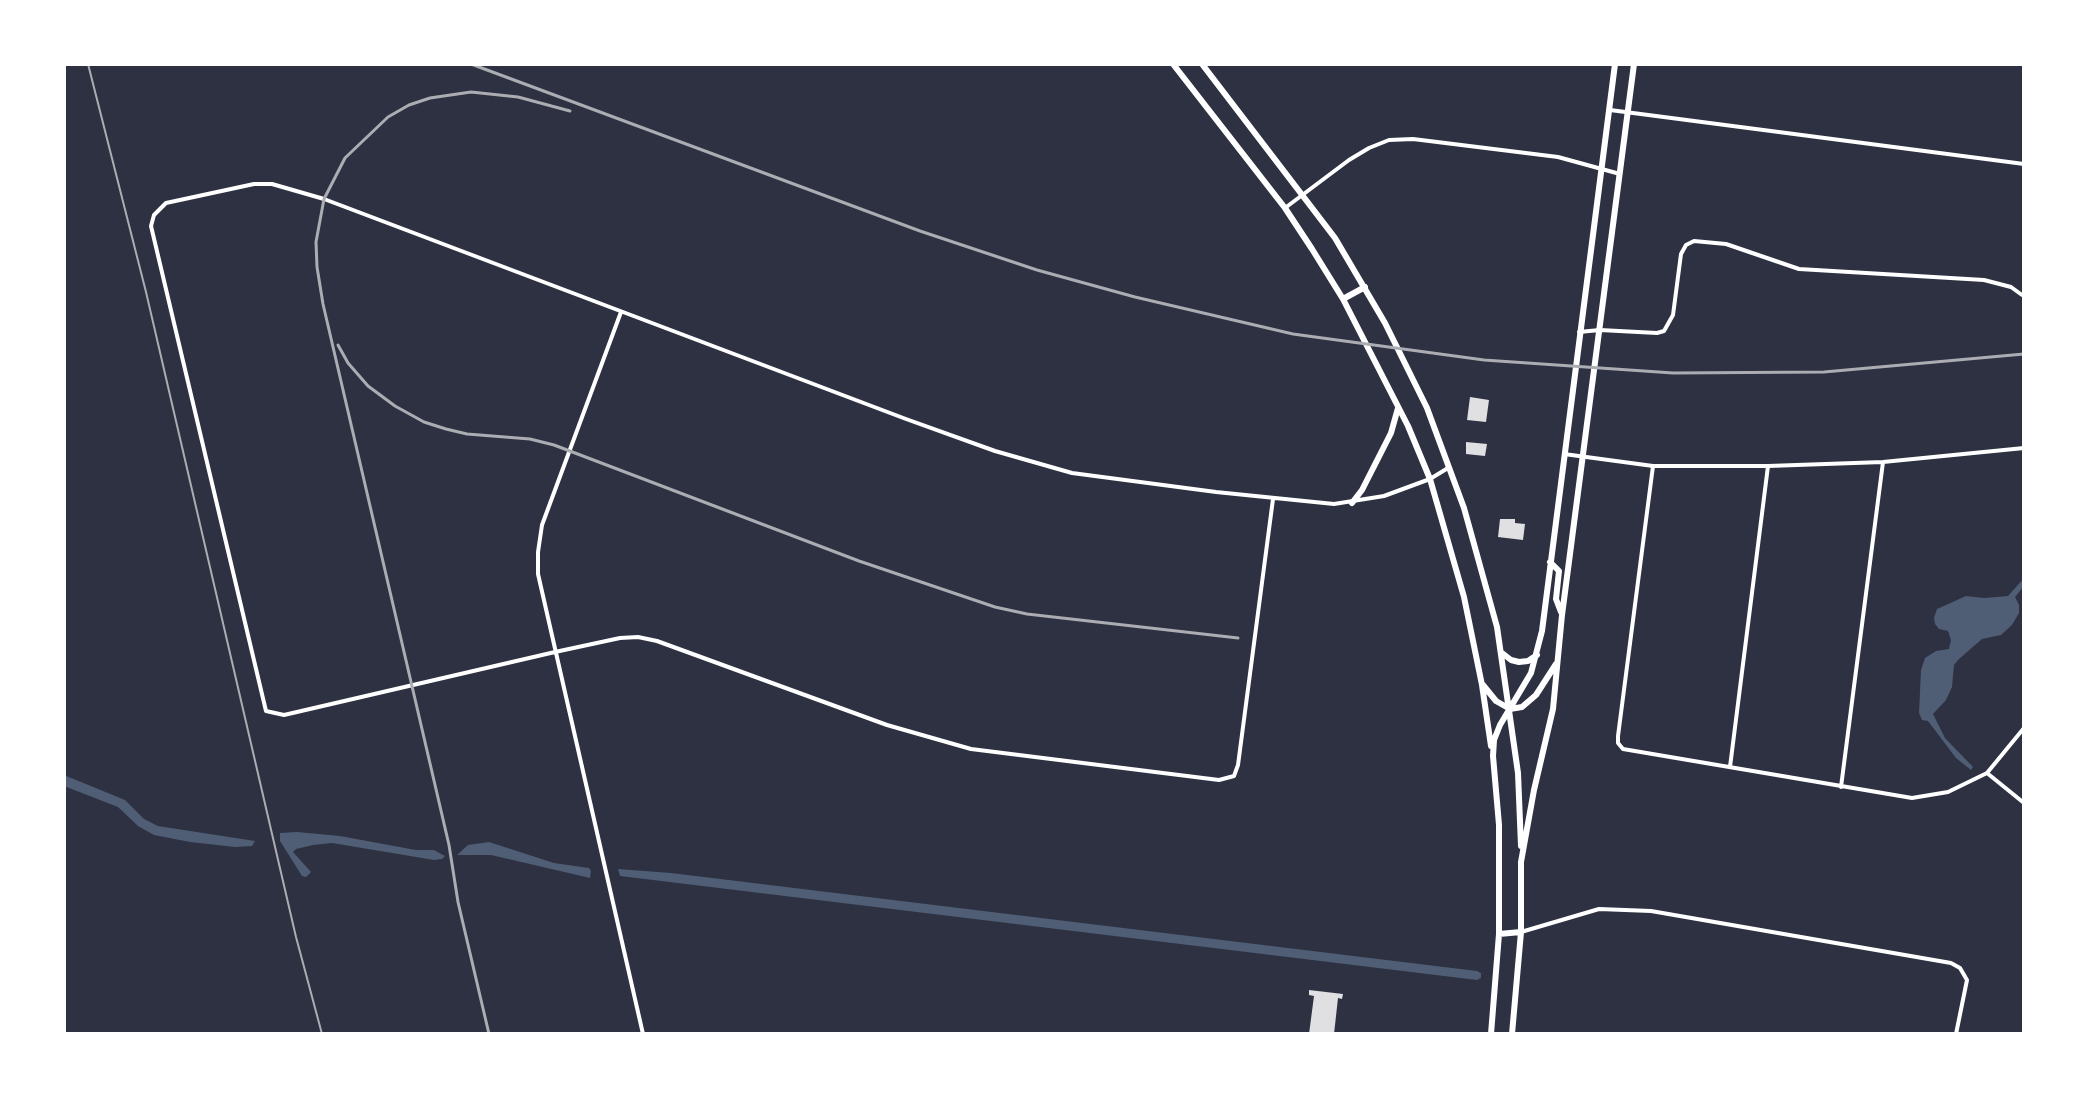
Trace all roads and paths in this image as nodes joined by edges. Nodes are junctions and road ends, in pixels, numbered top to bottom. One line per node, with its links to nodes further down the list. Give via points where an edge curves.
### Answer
1 (1173, 64): 11 (main road)
2 (1202, 64): 10 (main road)
3 (1615, 64): 5 (main road)
4 (1634, 64): 6 (main road)
5 (1609, 109): 6 (street); 8 (main road)
6 (1627, 112): 7 (street); 9 (main road)
7 (2024, 164)
8 (1601, 169): 9 (street); 10 (street, via 1558,157 1398,139 1369,148); 17 (main road)
9 (1620, 174): 16 (main road)
10 (1304, 195): 11 (street); 12 (main road)
11 (1285, 208): 14 (main road)
12 (1365, 287): 14 (main road); 25 (main road, via 1413,379)
13 (2022, 295): 16 (street, via 1984,280 1799,269 1726,244 1694,241 1681,254 1673,315 1664,331)
14 (1343, 299): 18 (main road)
15 (621, 312): 27 (street, via 1048,467); 31 (street, via 542,525 538,574); 31 (street, via 272,184 166,203 151,226 266,711 284,715)
16 (1600, 330): 17 (street); 21 (main road)
17 (1579, 332): 20 (main road)
18 (1398, 408): 26 (main road); 28 (main road, via 1391,433)
19 (2024, 448): 22 (street)
20 (1564, 454): 21 (street); 29 (main road)
21 (1583, 458): 23 (street); 30 (main road)
22 (1883, 462): 24 (street); 41 (street)
23 (1653, 466): 24 (street); 39 (street, via 1618,743 1630,751)
24 (1768, 466): 39 (street)
25 (1450, 467): 26 (street); 32 (main road, via 1478,552)
26 (1430, 479): 28 (street); 35 (main road, via 1464,597)
27 (1273, 499): 28 (street); 31 (street, via 1238,765 1234,776 1219,780 971,749 887,725 638,637)
28 (1352, 503)
29 (1550, 562): 30 (main road, via 1559,571 1556,599); 33 (main road)
30 (1562, 615): 34 (main road)
31 (555, 652): 46 (street)
32 (1502, 653): 33 (main road, via 1519,662); 36 (main road)
33 (1537, 655): 36 (main road)
34 (1557, 661): 36 (main road, via 1528,705); 43 (main road, via 1553,709)
35 (1482, 685): 36 (main road); 38 (main road)
36 (1510, 709): 38 (main road, via 1494,740); 43 (main road)
37 (2024, 728): 40 (street)
38 (1493, 756): 45 (main road)
39 (1730, 767): 41 (street)
40 (1987, 773): 41 (street, via 1934,796 1892,796); 42 (street)
41 (1841, 787)
42 (2024, 803)
43 (1521, 862): 44 (main road)
44 (1521, 932): 45 (main road); 48 (main road); 49 (street, via 1599,909 1651,911 1951,963 1967,980)
45 (1499, 934): 47 (main road)
46 (643, 1034)
47 (1491, 1034)
48 (1512, 1034)
49 (1956, 1034)

